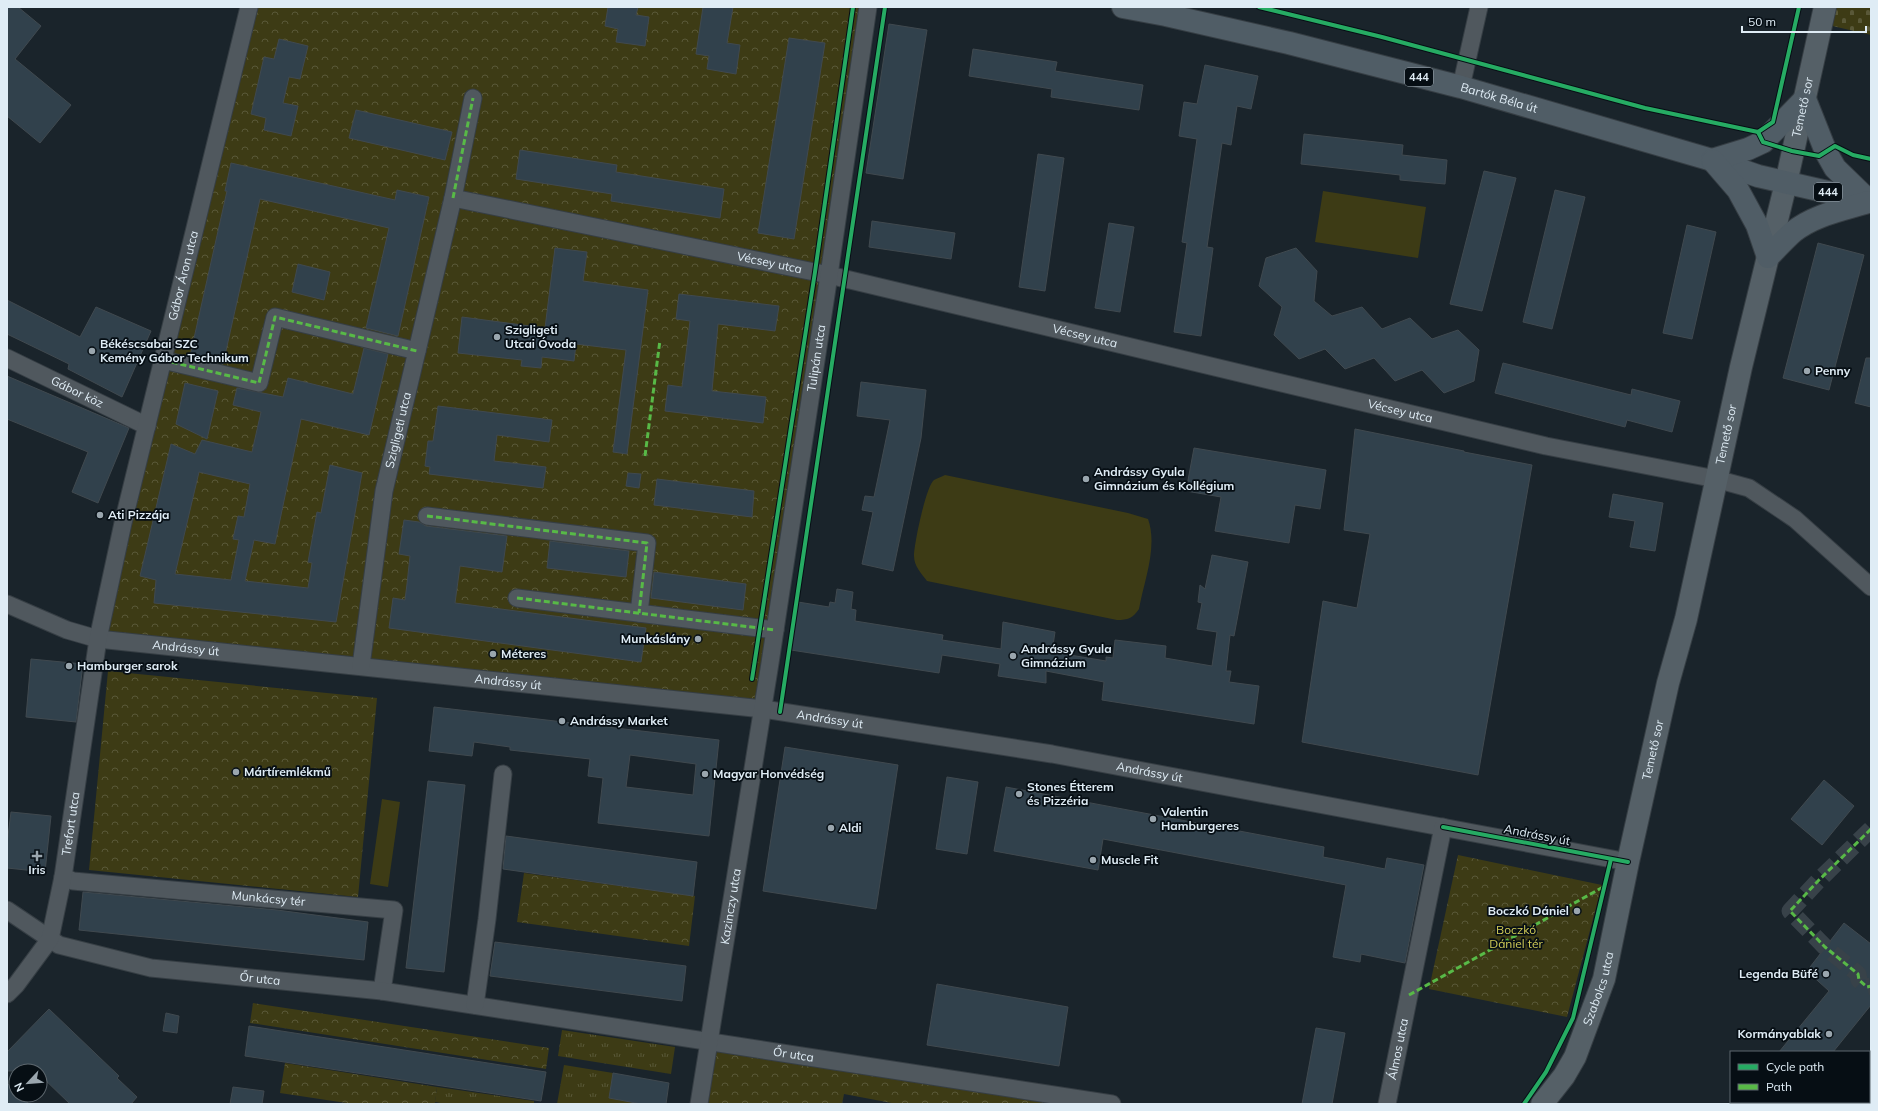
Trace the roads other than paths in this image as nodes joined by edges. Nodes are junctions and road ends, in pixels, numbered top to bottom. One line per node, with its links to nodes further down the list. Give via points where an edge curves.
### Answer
1 (249, 7): 18 (street, Gábor Áron utca)
2 (868, 7): 15 (street, Tulipán utca)
3 (1124, 7): 6 (main road, Bartók Béla út / 444)
4 (1479, 7): 7 (street)
5 (1825, 7): 9 (street, Temető sor)
6 (1168, 11): 7 (main road, Bartók Béla út / 444)
7 (1461, 87): 10 (main road, Bartók Béla út / 444)
8 (473, 98): 12 (street, Szigligeti utca)
9 (1806, 99): 10 (main road, via 1763,142); 11 (street, Temető sor); 13 (main road, via 1826,152 1835,168)
10 (1712, 160): 11 (main road, Bartók Béla út / 444); 14 (main road, via 1738,190 1757,225)
11 (1786, 183): 13 (main road, Bartók Béla út / 444); 14 (street, Temető sor)
12 (453, 198): 15 (street, Vécsey utca); 16 (street, Szigligeti utca)
13 (1870, 202): 14 (main road, via 1819,216 1793,232)
14 (1768, 257): 20 (street, Temető sor)
15 (829, 275): 20 (street, Vécsey utca, via 1546,446); 26 (street, Tulipán utca)
16 (417, 351): 18 (street, via 275,317 259,383); 28 (street, Szigligeti utca, via 384,491)
17 (7, 358): 19 (street, Gábor köz)
18 (163, 360): 19 (street, Gábor Áron utca)
19 (147, 426): 27 (street, Gábor Áron utca)
20 (1716, 479): 22 (street, Vécsey utca, via 1749,488 1795,519); 32 (street, Temető sor, via 1686,619 1668,683)
21 (427, 516): 25 (street, via 647,543)
22 (1871, 587)
23 (517, 598): 25 (street)
24 (7, 604): 27 (street, Andrássy út, via 67,630)
25 (639, 613): 26 (street)
26 (775, 630): 29 (street, Tulipán utca)
27 (98, 639): 28 (street, Andrássy út); 33 (street, Trefort utca)
28 (360, 666): 29 (street, Andrássy út)
29 (763, 709): 31 (street, Andrássy út, via 1052,754); 39 (street, Kazinczy utca)
30 (503, 774): 38 (street)
31 (1442, 827): 32 (street, Andrássy út); 42 (street, Álmos utca)
32 (1628, 862): 43 (street, Szabolcs utca, via 1604,979 1575,1057)
33 (63, 877): 35 (street, Trefort utca); 36 (street, Munkácsy tér, via 73,881 394,910)
34 (7, 910): 35 (street, Őr utca)
35 (50, 939): 36 (street, Őr utca, via 59,945 151,968); 37 (street, Trefort utca)
36 (382, 991): 38 (street, Őr utca)
37 (7, 994)
38 (475, 1005): 39 (street, Őr utca)
39 (709, 1041): 40 (street, Kazinczy utca); 41 (street, Őr utca)
40 (699, 1104)
41 (1112, 1104)
42 (1386, 1104)
43 (1542, 1104)

